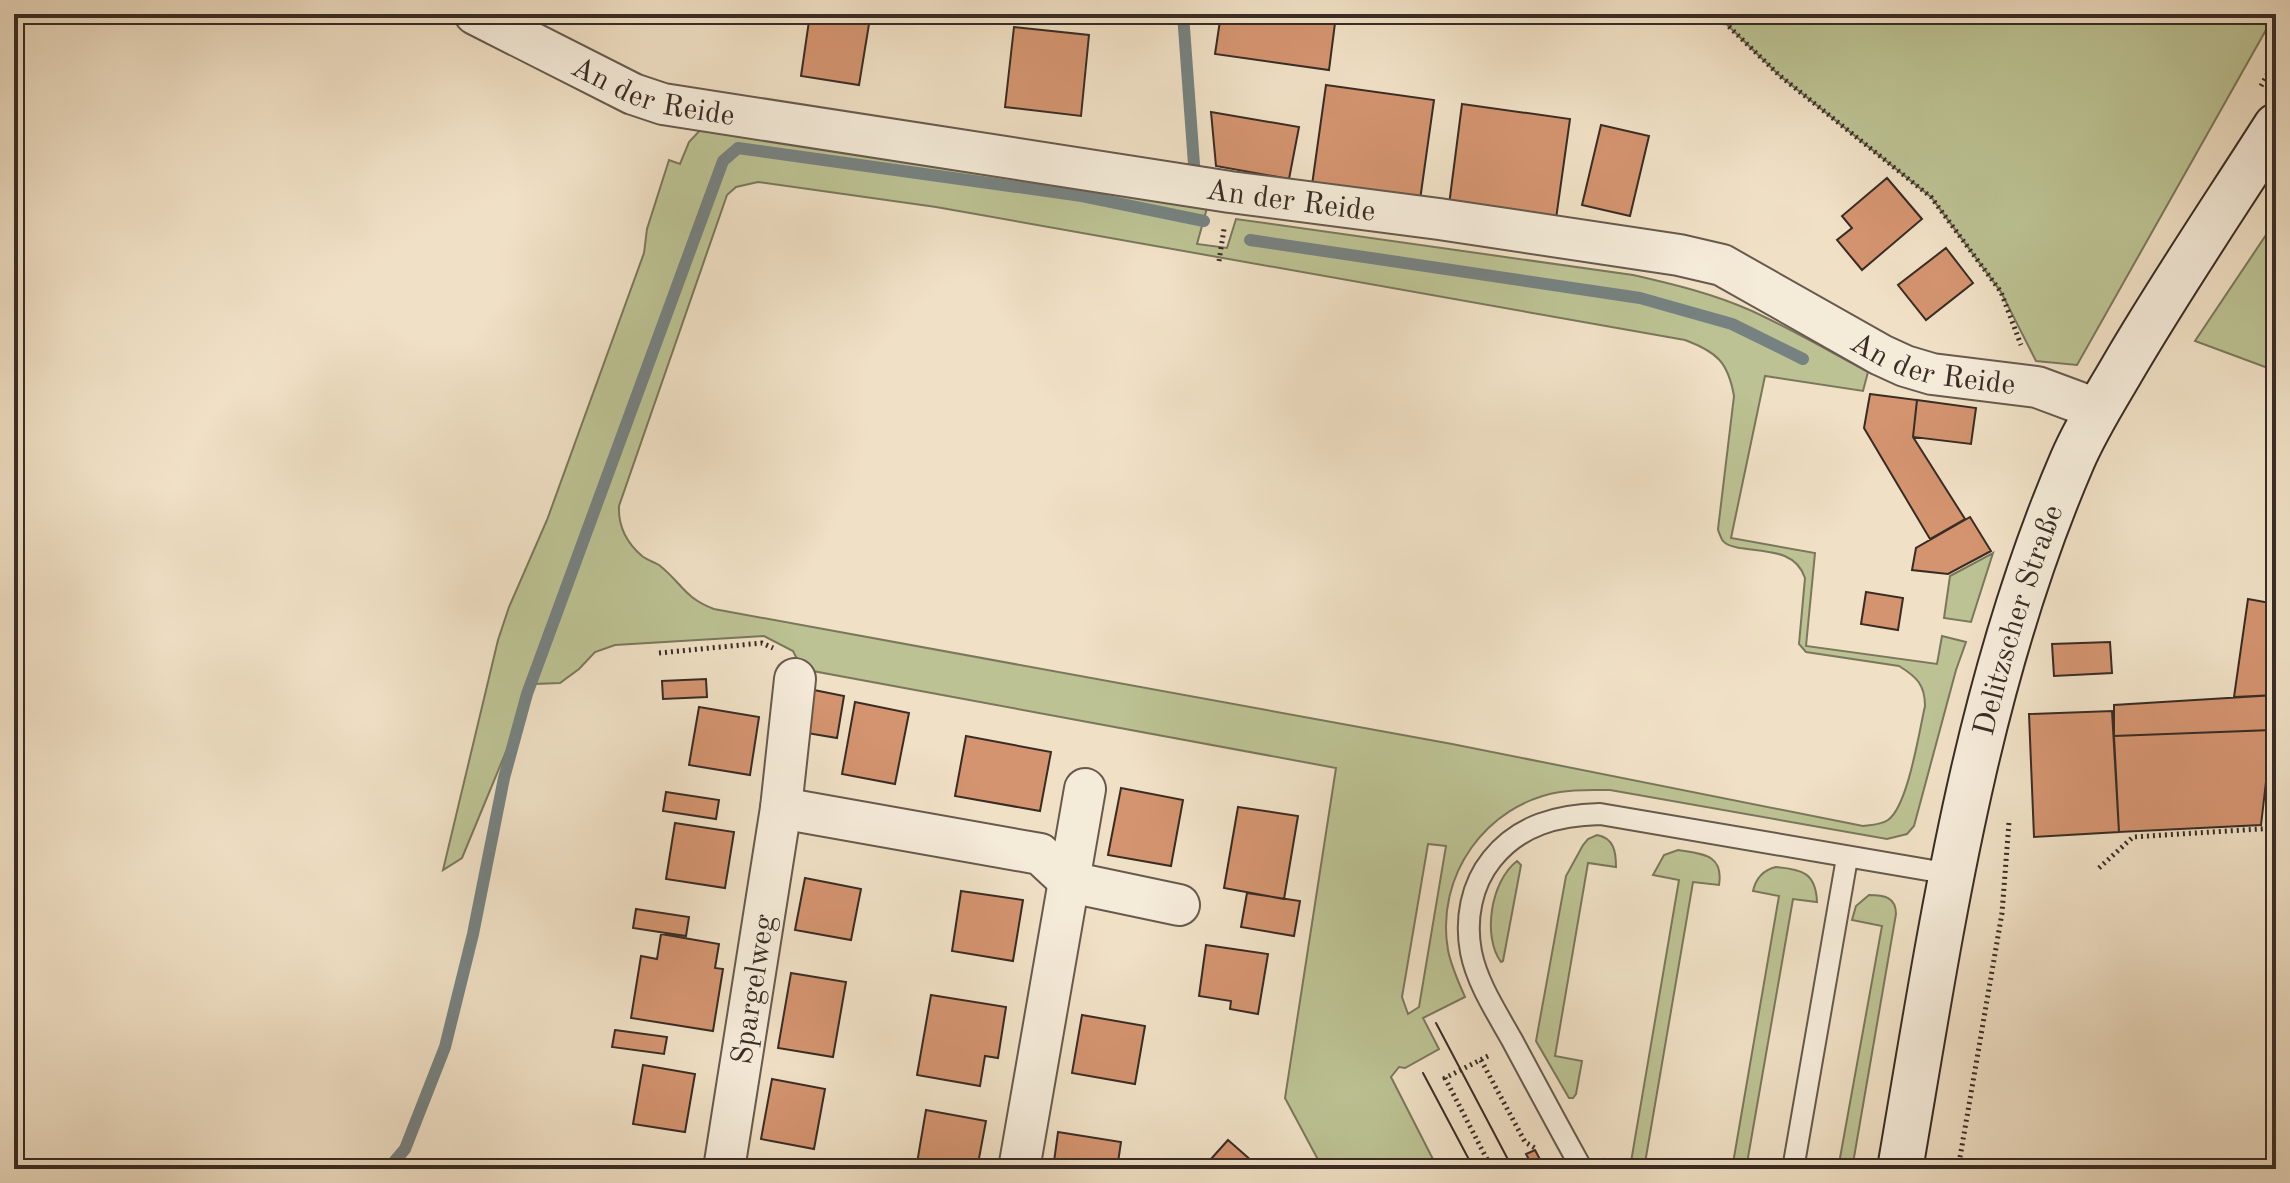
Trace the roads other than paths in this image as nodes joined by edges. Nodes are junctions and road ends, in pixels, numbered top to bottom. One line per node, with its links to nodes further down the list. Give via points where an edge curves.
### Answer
1 (475, 14): 3 (street, An der Reide, via 663,104 1722,265 1905,366 2037,387)
2 (2276, 126): 3 (main road, Delitzscher Straße)
3 (2099, 410): 8 (main road, Delitzscher Straße, via 2073,460 2007,639)
4 (795, 679): 6 (street, Spargelweg)
5 (1085, 789): 9 (street)
6 (781, 808): 9 (street, via 1040,854); 11 (street, Spargelweg)
7 (1847, 858): 8 (lane); 13 (lane, via 1600,814 1541,822 1501,847 1474,892 1471,955); 14 (lane)
8 (1951, 874): 15 (main road, Delitzscher Straße)
9 (1070, 882): 10 (street); 12 (street)
10 (1179, 905)
11 (724, 1169)
12 (1019, 1169)
13 (1582, 1169)
14 (1793, 1169)
15 (1900, 1169)

